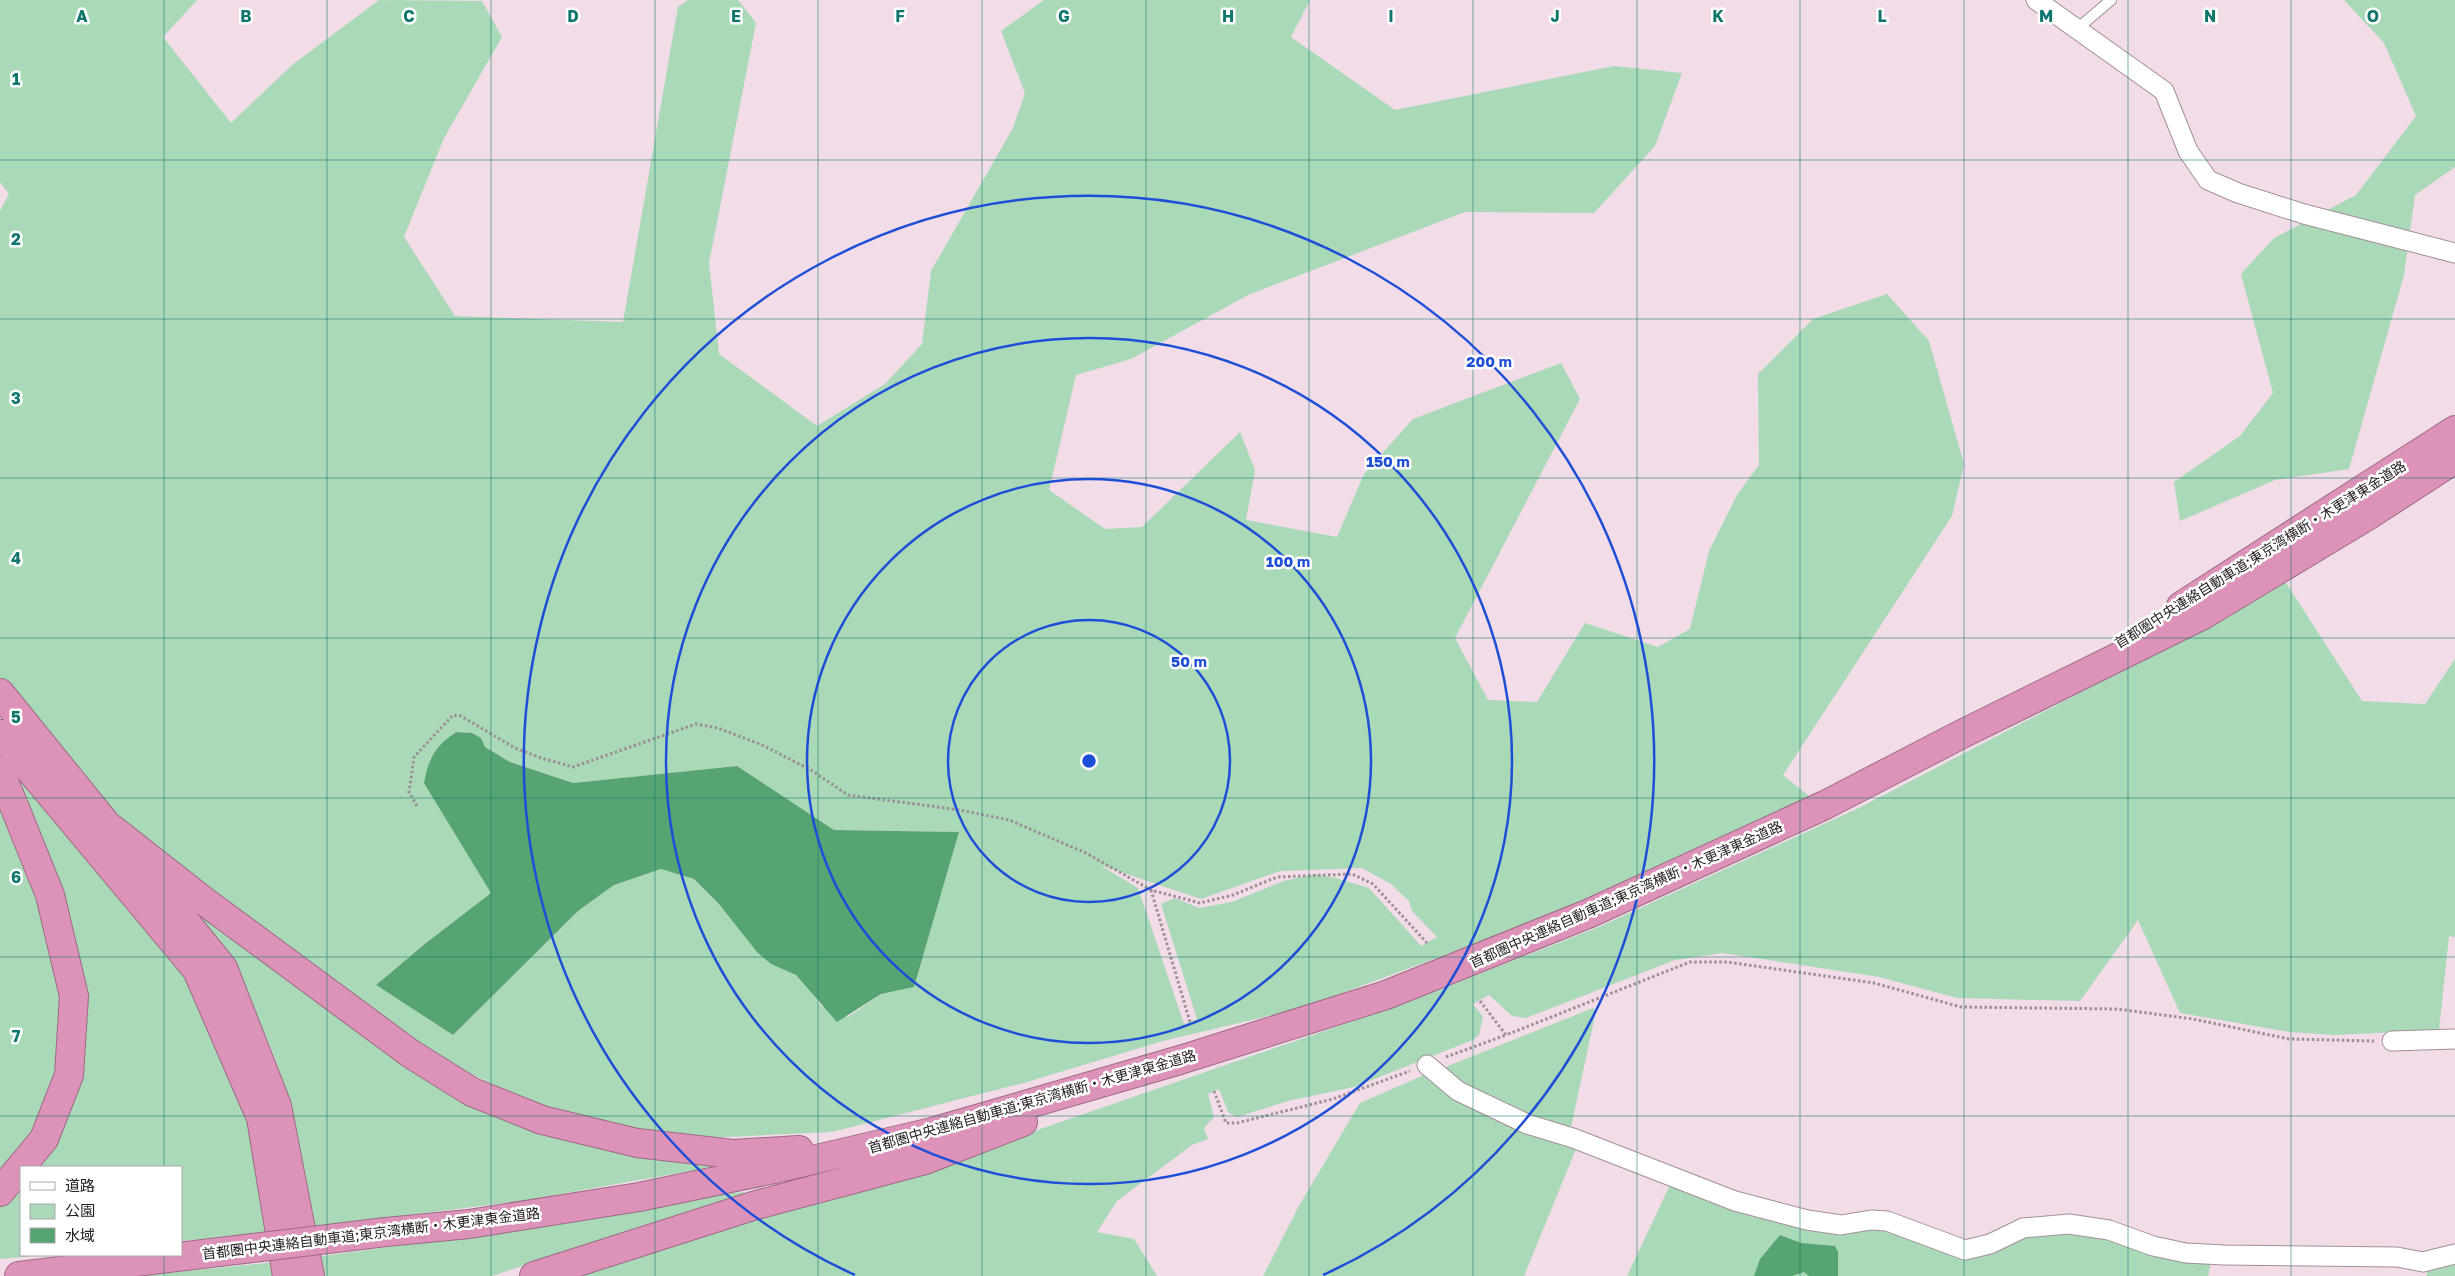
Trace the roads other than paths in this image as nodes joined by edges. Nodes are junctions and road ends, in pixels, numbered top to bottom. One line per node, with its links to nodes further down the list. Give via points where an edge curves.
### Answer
1 (2036, 0): 3 (street)
2 (2111, 0): 3 (lane)
3 (2077, 29): 4 (street, via 2164,91 2188,151 2208,180 2304,214)
4 (2455, 253)
5 (2455, 430): 9 (highway, 首都圏中央連絡自動車道;東京湾横断・木更津東金道路, via 2194,598)
6 (2455, 459): 9 (highway, 首都圏中央連絡自動車道;東京湾横断・木更津東金道路, via 2203,615)
7 (0, 693): 11 (highway)
8 (0, 734): 23 (highway, via 198,970 261,1118)
9 (1960, 736): 14 (highway, 首都圏中央連絡自動車道;東京湾横断・木更津東金道路, via 1816,810 1590,913 1386,995)
10 (0, 771): 17 (highway, via 50,895 74,996 68,1075 44,1139)
11 (111, 828): 16 (highway, via 411,1054 472,1092 542,1120 637,1143 733,1154 822,1148); 24 (highway, via 223,968 277,1106)
12 (2455, 1039): 13 (street)
13 (2392, 1041)
14 (1180, 1060): 16 (highway, 首都圏中央連絡自動車道;東京湾横断・木更津東金道路); 25 (highway, via 925,1160 756,1205)
15 (1427, 1065): 21 (street, via 1458,1091 1527,1124 1735,1201 1808,1220 1841,1225 1887,1221 1965,1250 1990,1244 2023,1228 2069,1224 2109,1230 2153,1246 2186,1252 2224,1256 2397,1257)
16 (932, 1132): 22 (highway, 首都圏中央連絡自動車道;東京湾横断・木更津東金道路, bridge, via 639,1196 469,1224)
17 (22, 1166)
18 (20, 1168): 19 (highway)
19 (0, 1192)
20 (2455, 1254): 21 (street)
21 (2420, 1269)
22 (18, 1276)
23 (287, 1276)
24 (310, 1276)
25 (534, 1276)

